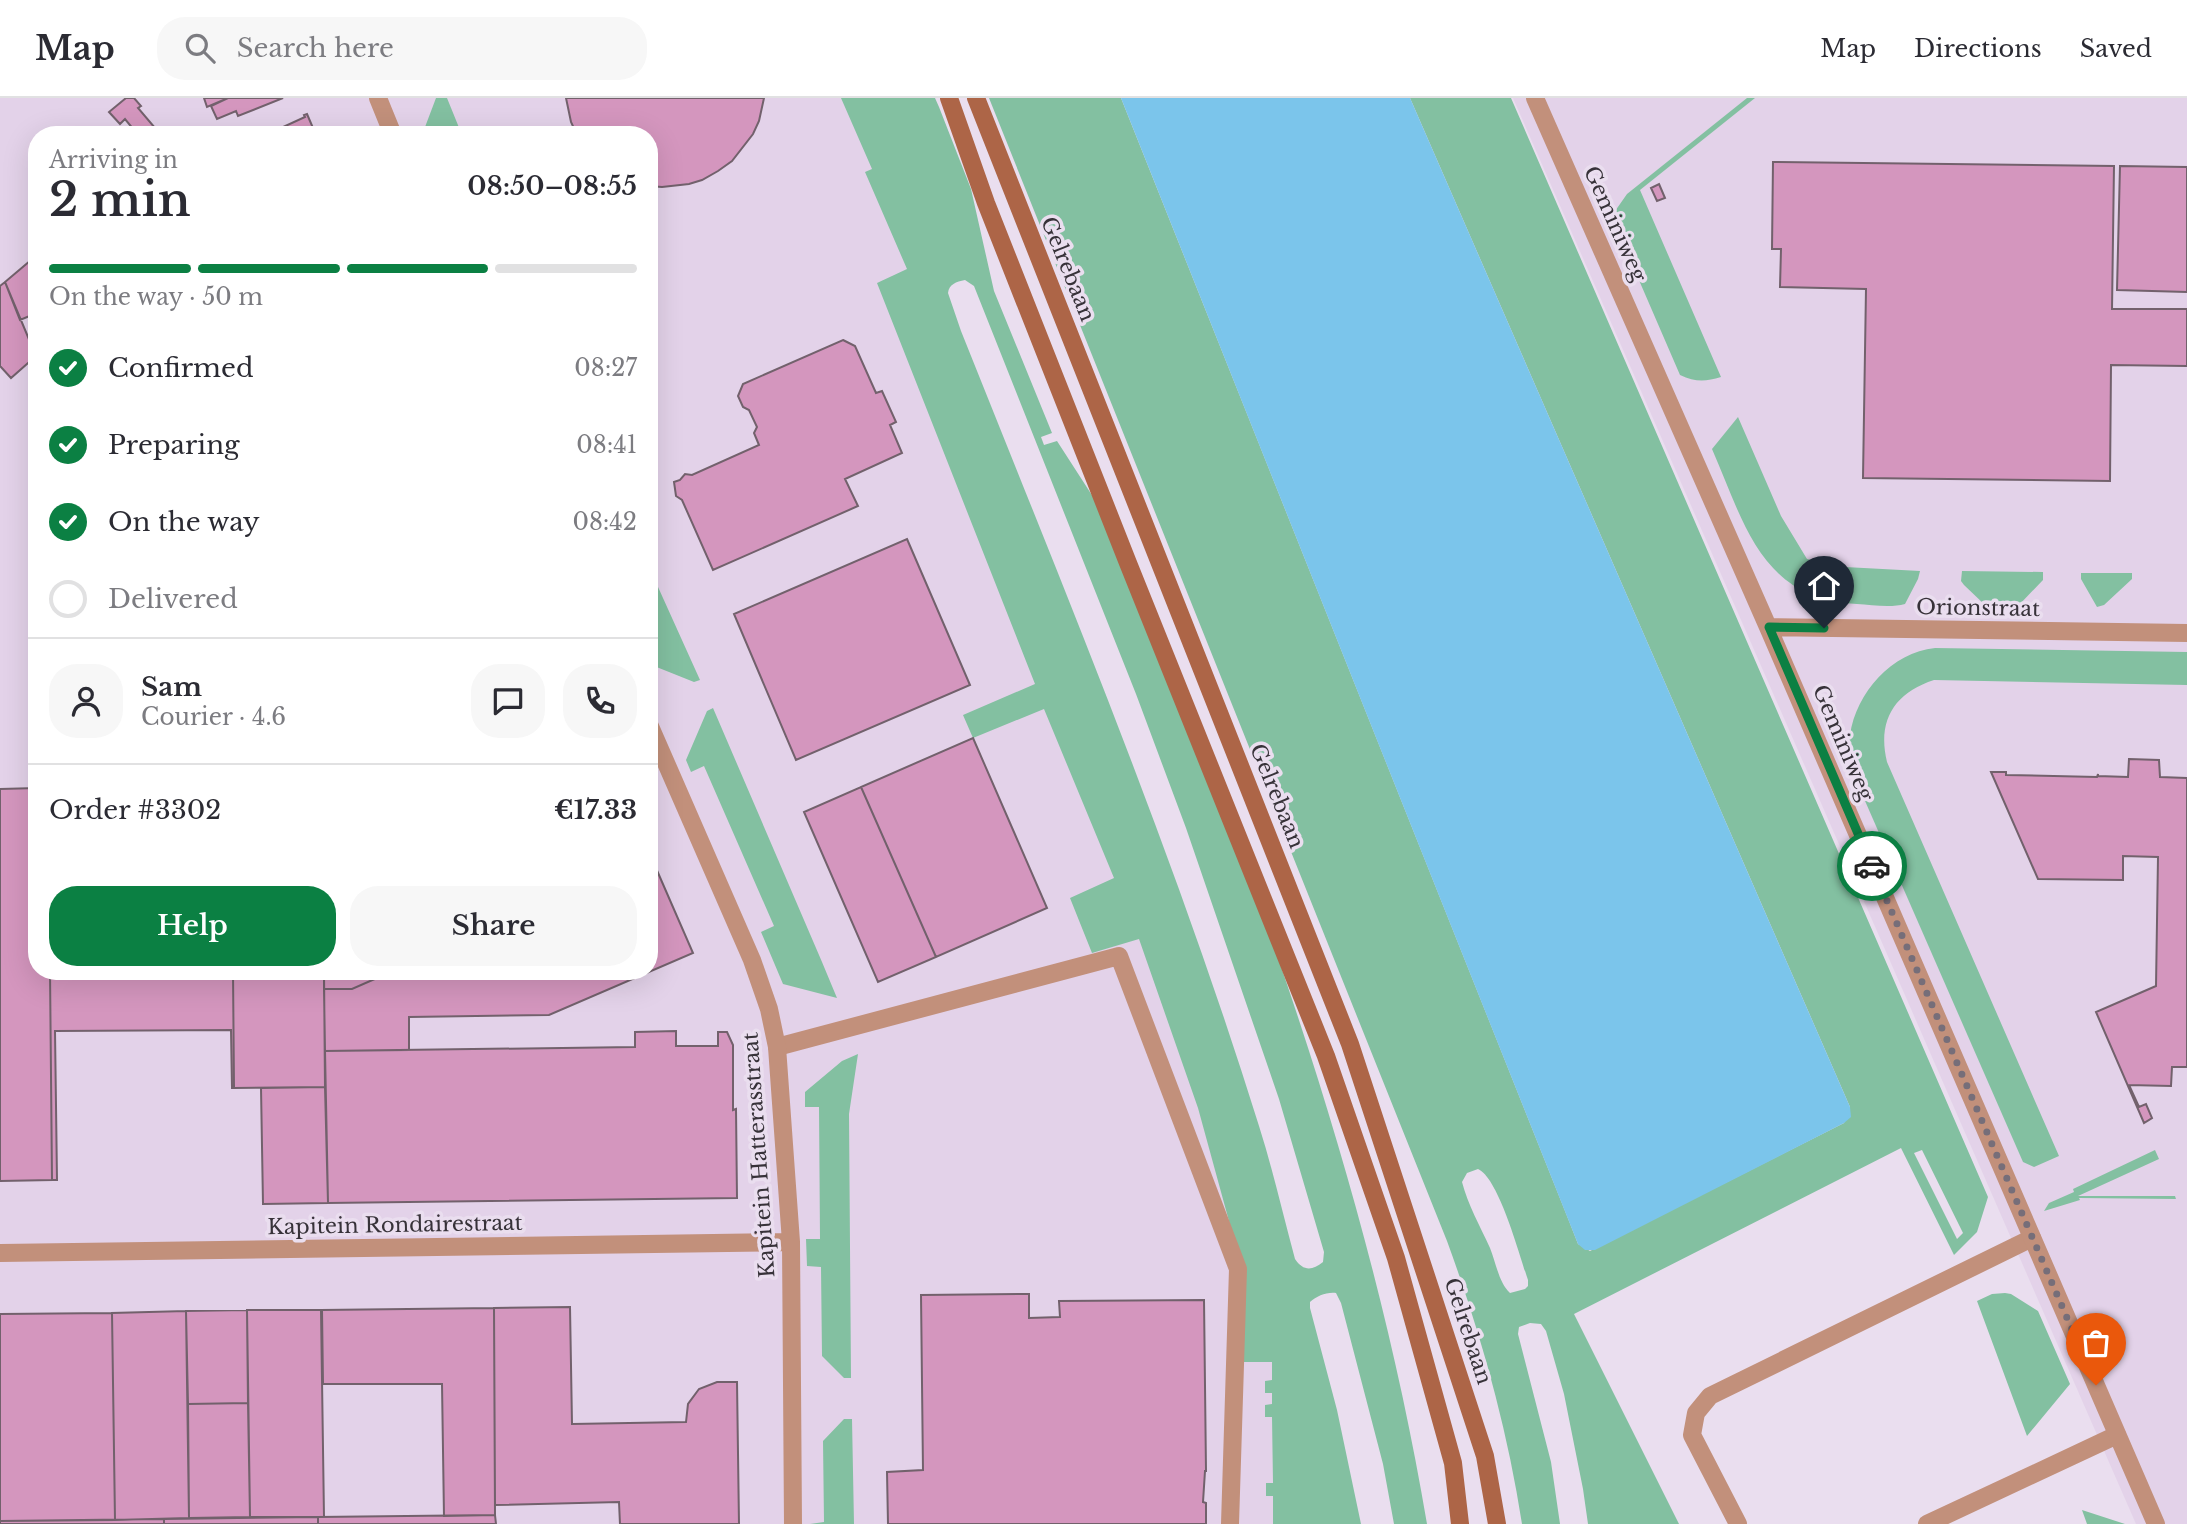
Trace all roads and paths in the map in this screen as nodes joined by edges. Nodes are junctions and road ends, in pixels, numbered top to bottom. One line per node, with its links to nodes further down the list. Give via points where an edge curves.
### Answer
1 (377, 98): 5 (street)
2 (949, 98): 16 (street, via 1102,499 1326,1056 1396,1258 1453,1463)
3 (976, 98): 17 (street, Gelrebaan, via 1350,1044 1485,1456)
4 (1535, 98): 6 (street, Geminiweg)
5 (389, 126)
6 (1769, 627): 7 (street, Orionstraat); 10 (street, Geminiweg)
7 (2187, 633)
8 (658, 745): 9 (street, Kapitein Hatterasstraat, via 752,960)
9 (777, 1047): 11 (street, Kapitein Hatterasstraat); 15 (street, via 1119,956 1238,1269)
10 (2032, 1238): 13 (street, Geminiweg); 18 (street, via 1710,1396 1696,1413 1692,1435)
11 (791, 1242): 12 (street, Kapitein Rondairestraat); 14 (street, Kapitein Hatterasstraat)
12 (0, 1253)
13 (2117, 1435): 19 (street); 20 (street, Geminiweg)
14 (793, 1524)
15 (1230, 1524)
16 (1460, 1524)
17 (1497, 1524)
18 (1738, 1524)
19 (1927, 1524)
20 (2155, 1524)

